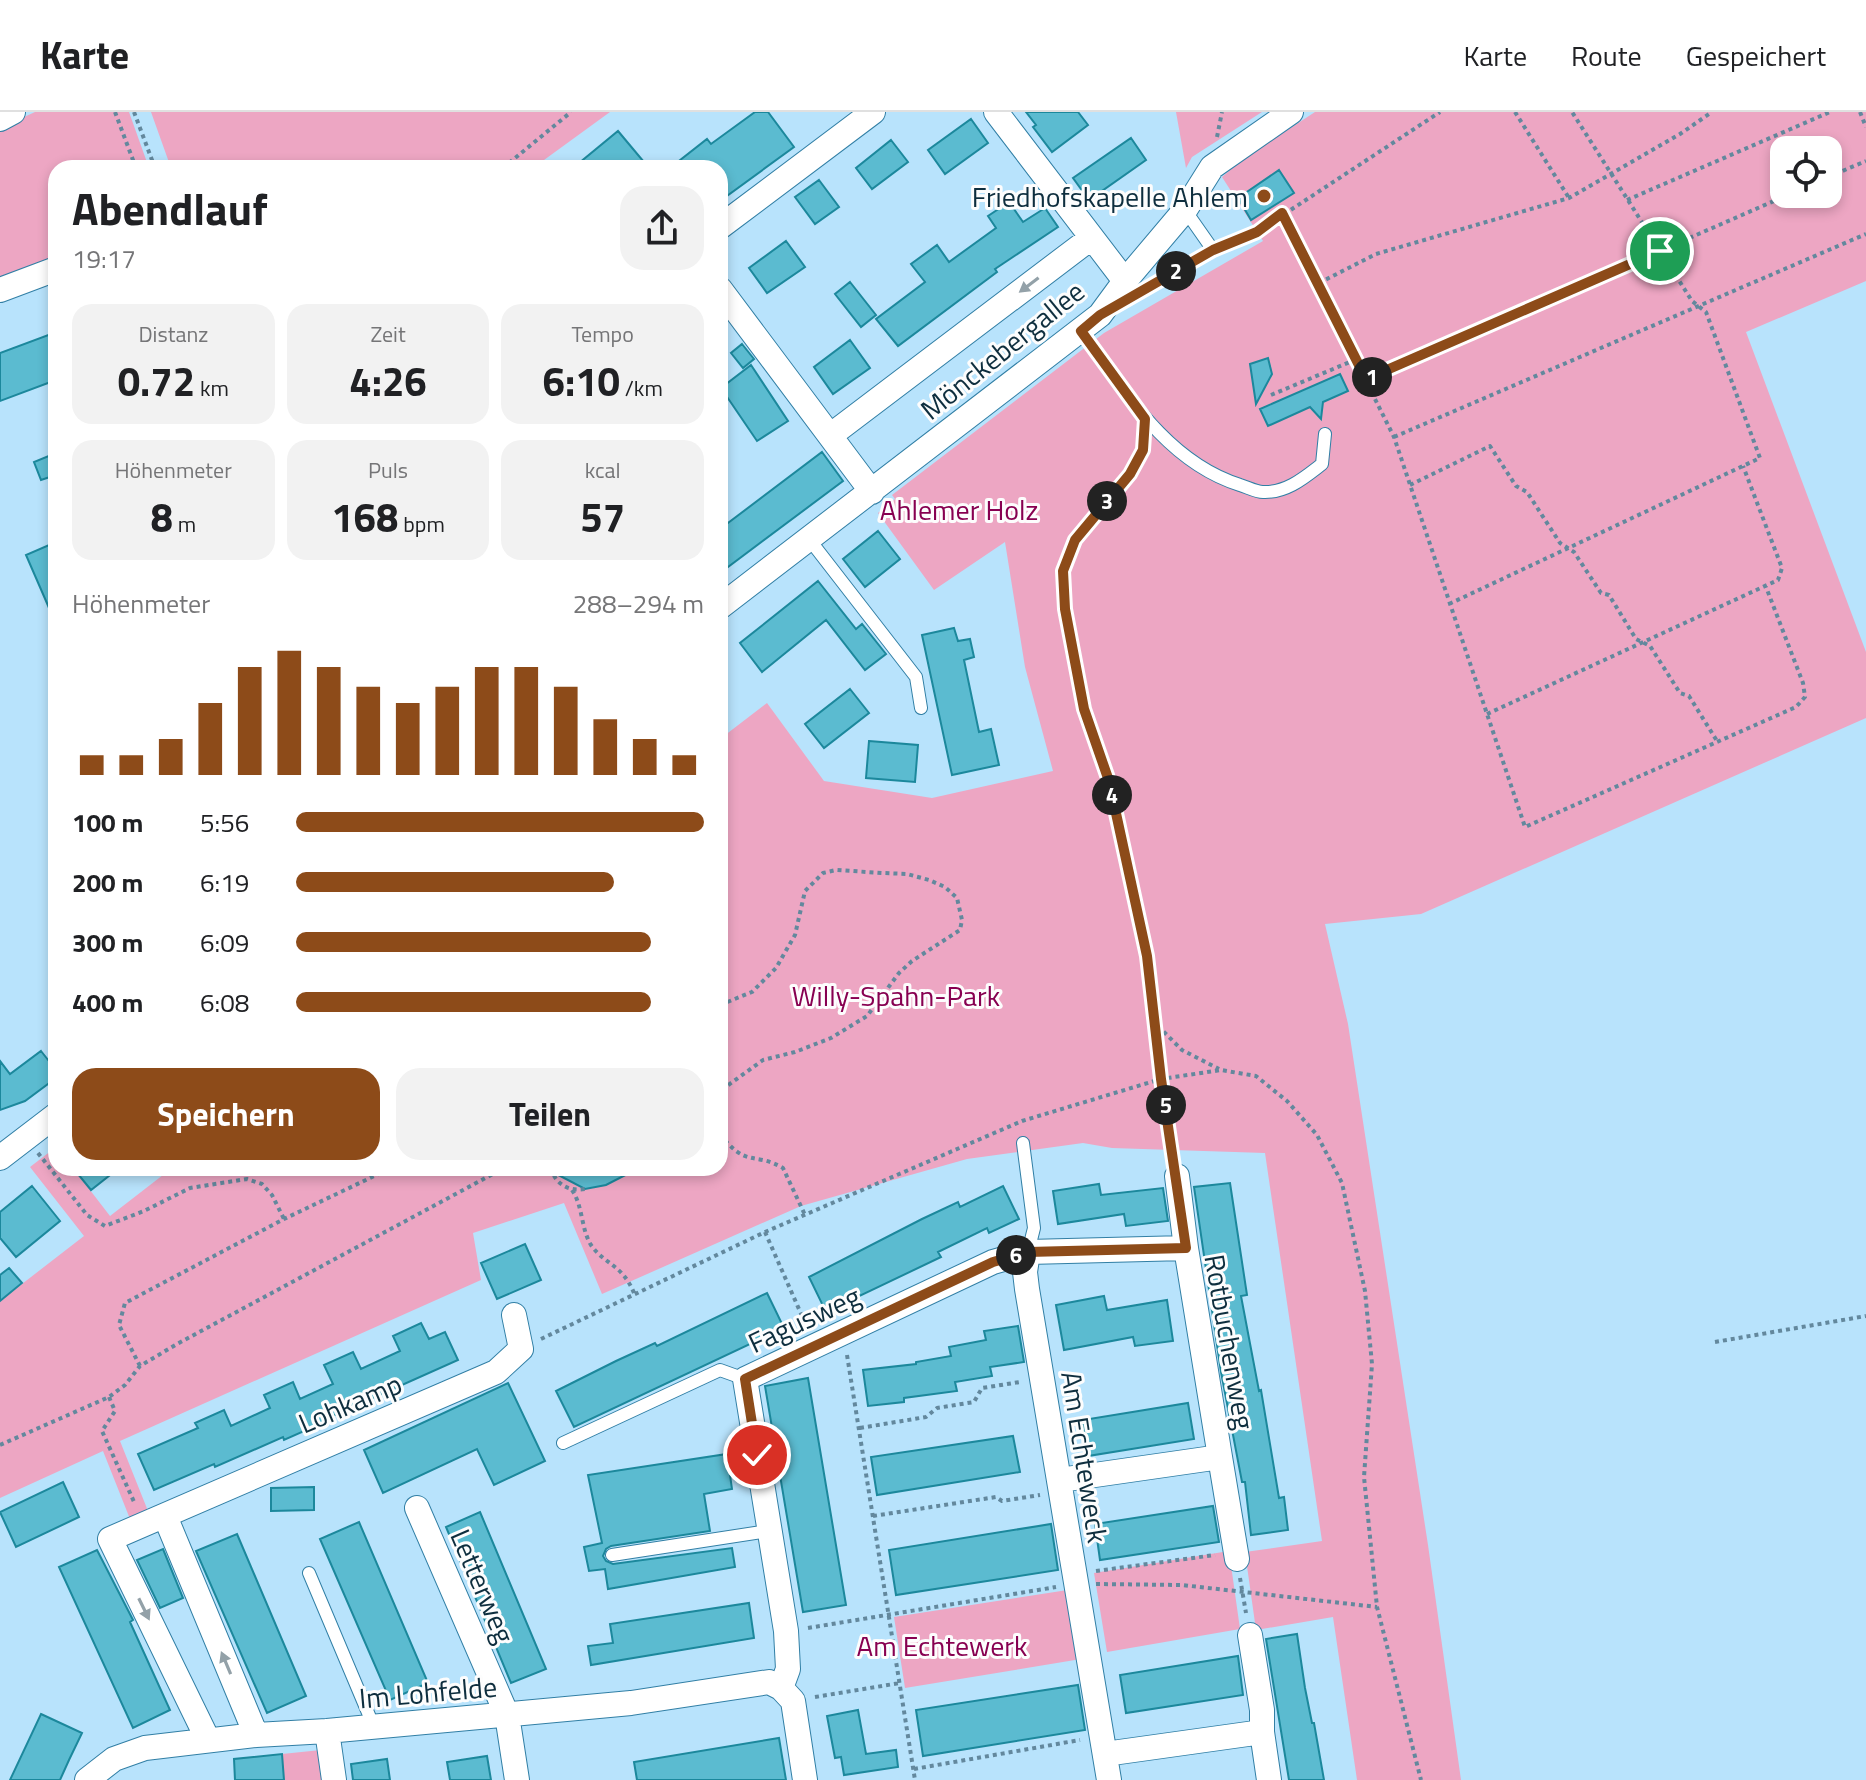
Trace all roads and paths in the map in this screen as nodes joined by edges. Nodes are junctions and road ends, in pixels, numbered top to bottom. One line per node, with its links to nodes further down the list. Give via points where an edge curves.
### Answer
1 (13, 112): 14 (street)
2 (115, 112): 16 (path)
3 (134, 112): 17 (path)
4 (571, 112): 18 (path)
5 (873, 112): 27 (street)
6 (996, 112): 29 (street)
7 (1291, 112): 25 (street, Mönckebergallee, via 1212,167)
8 (1440, 112): 26 (path)
9 (1515, 112): 22 (path)
10 (1572, 112): 21 (path)
11 (1712, 112): 21 (path)
12 (1830, 112): 23 (path)
13 (1860, 112): 15 (path)
14 (0, 119)
15 (1866, 127)
16 (133, 160)
17 (152, 160)
18 (513, 160)
19 (1866, 161): 20 (path)
20 (1842, 171)
21 (1611, 173): 22 (path); 23 (path)
22 (1569, 198): 34 (path, via 1376,254)
23 (1627, 200): 31 (path)
24 (1770, 203): 31 (path)
25 (1185, 210): 30 (lane); 33 (street, Mönckebergallee)
26 (1282, 213): 30 (path, via 1257,232); 34 (path)
27 (728, 221)
28 (1866, 234): 37 (path)
29 (1091, 238): 33 (street); 45 (street, Mönckebergallee, one-way to 45)
30 (1213, 250): 38 (lane)
31 (1660, 251): 37 (path); 41 (path)
32 (48, 272): 35 (street)
33 (1125, 281): 38 (street, Mönckebergallee)
34 (1319, 283): 40 (path)
35 (0, 290)
36 (728, 300): 45 (street)
37 (1699, 307): 46 (path); 47 (path, via 1706,312 1760,458)
38 (1100, 315): 39 (street, Mönckebergallee)
39 (1081, 331): 43 (lane); 49 (street, Mönckebergallee)
40 (1357, 359): 41 (path); 42 (path)
41 (1366, 379): 46 (path)
42 (1271, 395)
43 (1145, 419): 44 (lane, via 1216,478 1263,492 1292,487 1322,464); 60 (path, via 1143,450 1130,474 1075,540 1063,571 1084,709 1109,781 1147,956)
44 (1325, 434)
45 (831, 435): 49 (street)
46 (1394, 437): 48 (path)
47 (1743, 466): 51 (path); 52 (path, via 1782,568 1778,580)
48 (1410, 485): 51 (path, via 1490,446); 54 (path)
49 (872, 492): 50 (street, Mönckebergallee)
50 (809, 539): 53 (street, Mönckebergallee); 56 (lane, via 916,677)
51 (1568, 548): 54 (path); 55 (path)
52 (1766, 587): 55 (path); 58 (path, via 1805,697 1796,707)
53 (728, 601)
54 (1449, 604): 57 (path)
55 (1643, 643): 57 (path); 58 (path, via 1680,693 1689,696)
56 (921, 708)
57 (1487, 714): 58 (path, via 1525,827)
58 (1718, 741)
59 (728, 1002): 63 (path, via 752,992 776,968 795,935 805,891 823,873 907,874 945,887 957,898 960,930 899,973 867,1016 831,1038 763,1060)
60 (1156, 1025): 61 (path, via 1182,1050); 62 (path)
61 (1221, 1070): 62 (path); 104 (path, via 1256,1076 1287,1101 1317,1135 1342,1183 1365,1291 1372,1364 1364,1477)
62 (1161, 1079): 71 (path); 74 (path, via 1022,1121)
63 (728, 1085)
64 (48, 1120): 67 (street)
65 (1023, 1143): 78 (lane, Am Echteweck, via 1034,1228)
66 (728, 1144): 74 (path, via 748,1159 783,1168)
67 (9, 1145): 75 (path, via 105,1226 190,1188 247,1179 262,1184)
68 (374, 1176): 75 (path)
69 (489, 1176): 86 (path)
70 (555, 1176): 73 (path)
71 (1177, 1176): 77 (street)
72 (585, 1189): 73 (path)
73 (572, 1190): 79 (path, via 591,1244 626,1275)
74 (805, 1215): 76 (path)
75 (284, 1219): 86 (path, via 125,1303 119,1325)
76 (765, 1232): 79 (path); 84 (path)
77 (1186, 1248): 78 (street, Rotbuchenweg); 93 (street, Rotbuchenweg)
78 (1028, 1252): 82 (street, Fagusweg, via 993,1262); 88 (street, Am Echteweck, via 1025,1272)
79 (634, 1293): 85 (path)
80 (514, 1315): 85 (street)
81 (1866, 1316): 83 (path)
82 (844, 1333): 84 (street, Fagusweg); 90 (path)
83 (1715, 1342)
84 (815, 1345): 87 (street, Fagusweg)
85 (521, 1349): 97 (street, Lohkamp, via 496,1372)
86 (140, 1366): 89 (path)
87 (745, 1379): 91 (lane, Fagusweg, via 720,1370); 98 (street)
88 (1042, 1379): 90 (path, via 982,1388 974,1402); 94 (street, Am Echteweck)
89 (109, 1397): 92 (path); 97 (path, via 115,1411 102,1431)
90 (860, 1428): 96 (path)
91 (563, 1443)
92 (0, 1445)
93 (1220, 1457): 94 (street, Rotbuchenweg); 100 (street, Rotbuchenweg)
94 (1061, 1486): 96 (path, via 1002,1501 996,1497); 102 (street, Am Echteweck)
95 (417, 1508): 110 (street, Letterweg)
96 (873, 1516): 105 (path)
97 (154, 1520): 114 (street, one-way to 97); 115 (street, Lohkamp, one-way to 115, via 110,1539)
98 (768, 1531): 99 (lane); 106 (street)
99 (612, 1555)
100 (1236, 1556): 102 (path); 103 (path)
101 (309, 1573): 111 (lane)
102 (1075, 1578): 103 (path); 105 (path); 116 (street, Am Echteweck)
103 (1241, 1590): 104 (path); 107 (path)
104 (1377, 1607): 125 (path)
105 (888, 1615): 106 (path); 108 (path)
106 (786, 1631): 109 (street)
107 (1250, 1635): 113 (street)
108 (900, 1683): 109 (path); 117 (path)
109 (787, 1694): 110 (street, Im Lohfelde, via 769,1682); 121 (street)
110 (507, 1715): 111 (street, Im Lohfelde); 120 (street, Letterweg)
111 (374, 1727): 112 (street, Im Lohfelde)
112 (327, 1731): 114 (street, Im Lohfelde); 119 (street)
113 (1262, 1732): 116 (street); 124 (street)
114 (256, 1735): 115 (street, Im Lohfelde)
115 (208, 1740): 118 (street, Im Lohfelde, via 145,1748 114,1759)
116 (1103, 1745): 117 (path); 123 (street, Am Echteweck)
117 (914, 1769): 122 (path)
118 (87, 1780)
119 (334, 1780)
120 (517, 1780)
121 (805, 1780)
122 (915, 1780)
123 (1109, 1780)
124 (1269, 1780)
125 (1421, 1780)

